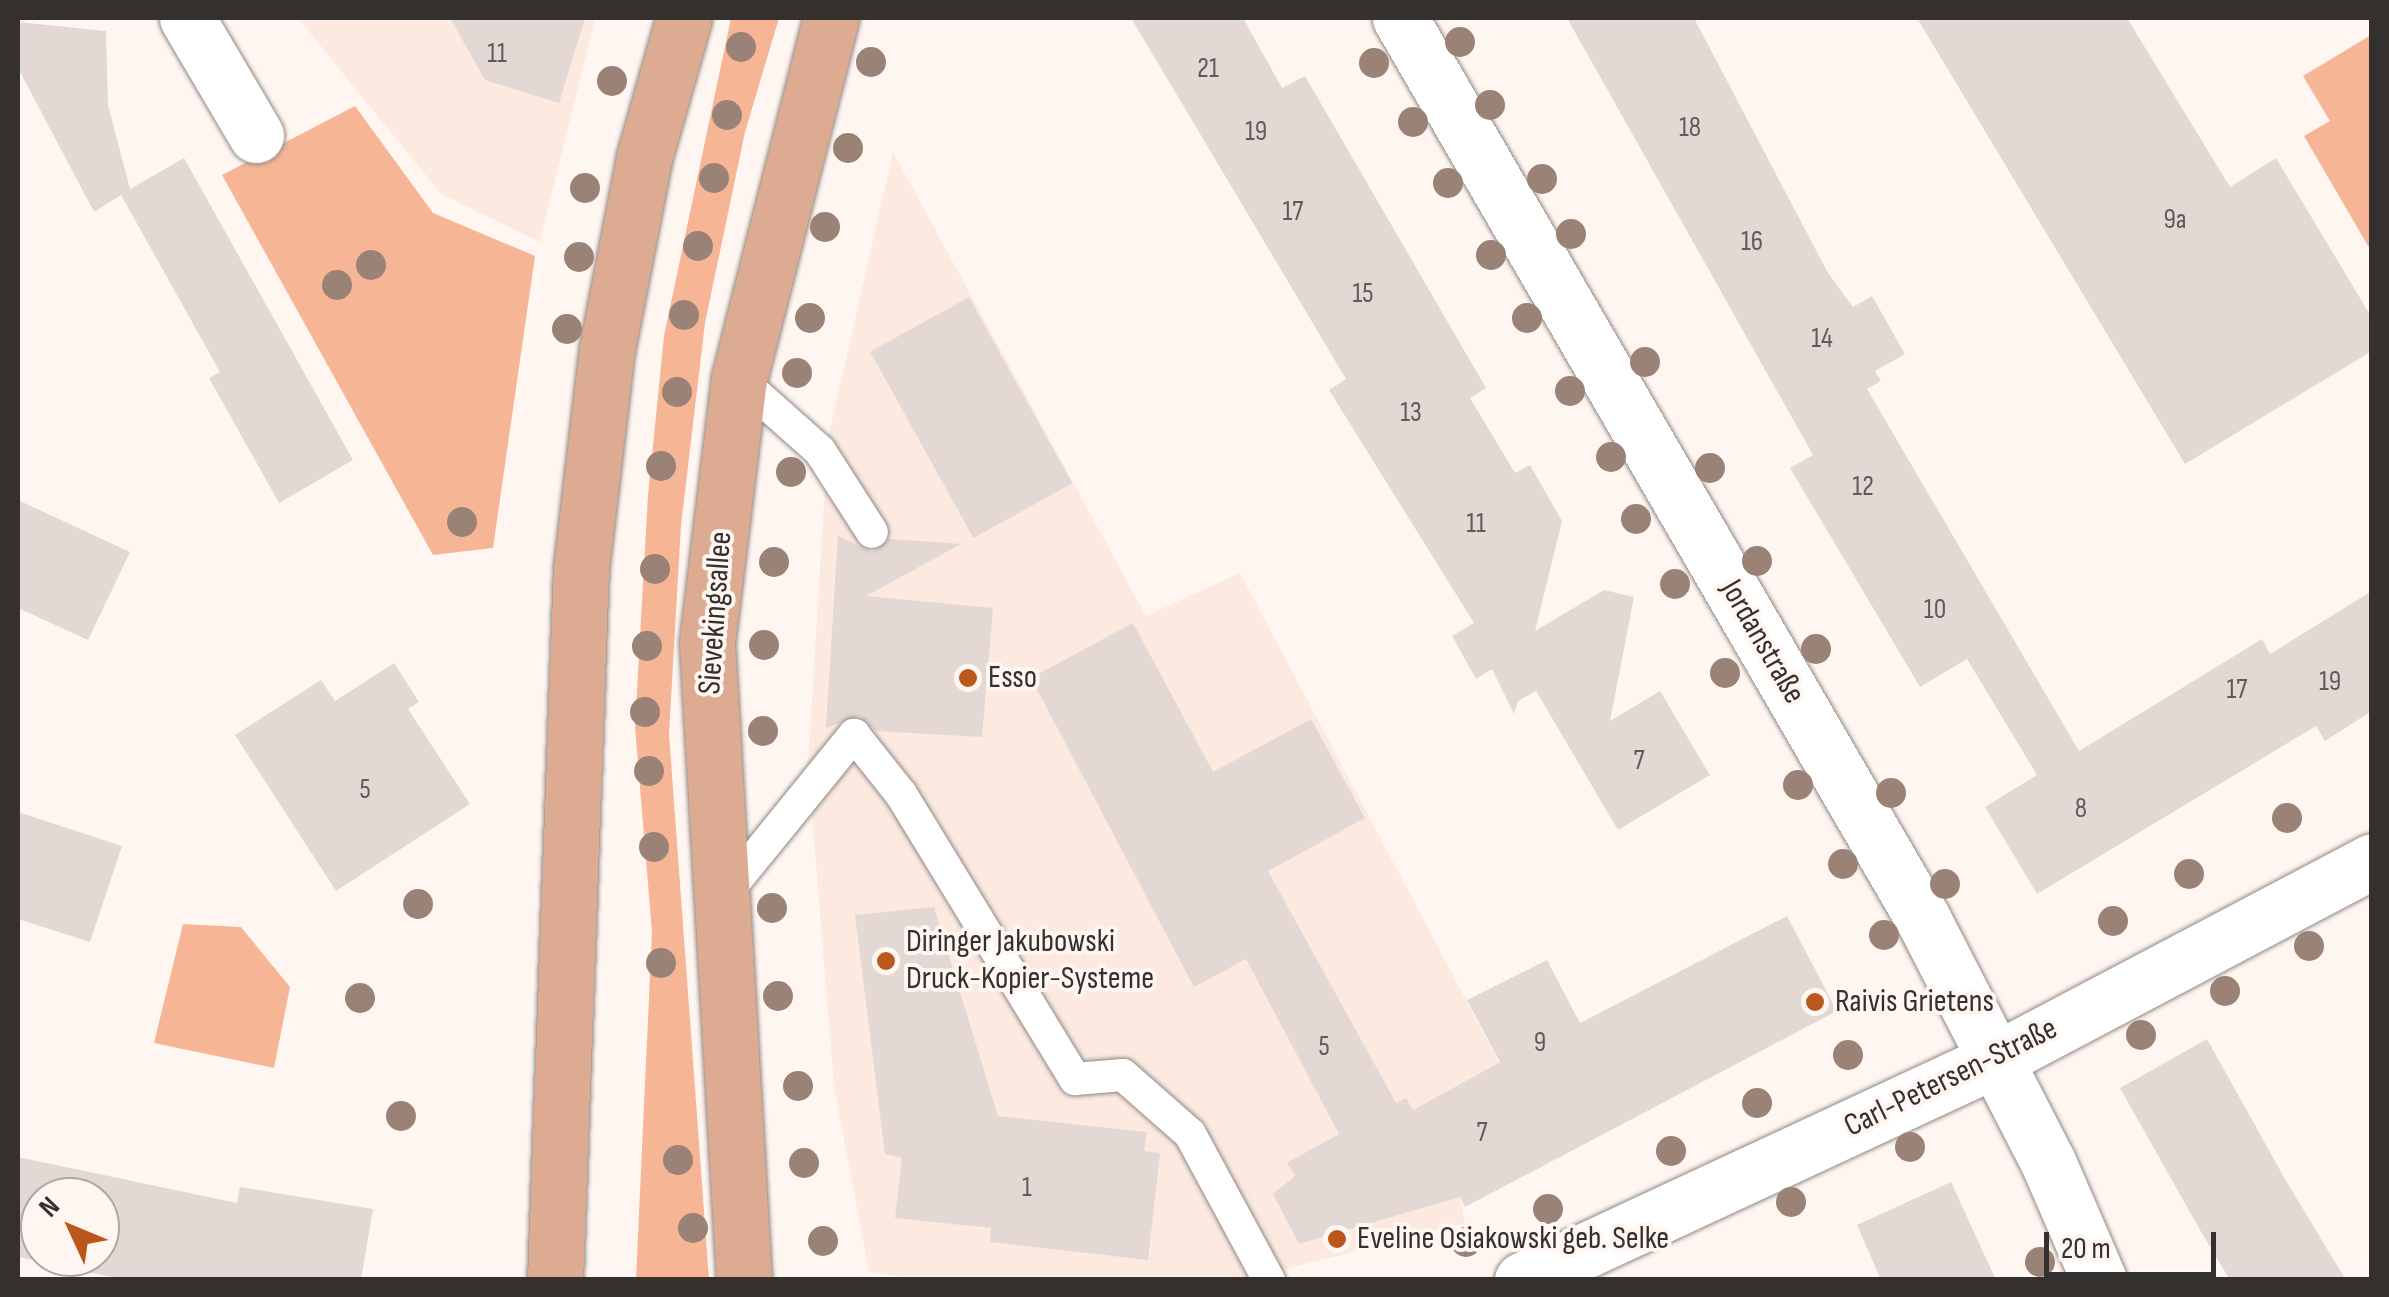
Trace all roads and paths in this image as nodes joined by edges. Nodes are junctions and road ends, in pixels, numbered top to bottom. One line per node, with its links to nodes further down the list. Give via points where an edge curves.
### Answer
1 (187, 18): 5 (street)
2 (684, 18): 11 (main road, via 644,158 608,348 581,569)
3 (831, 18): 6 (main road, Sievekingsallee)
4 (1400, 18): 10 (street, Jordanstraße, via 1923,919)
5 (256, 135)
6 (738, 379): 7 (lane, via 820,450); 9 (main road, Sievekingsallee, via 706,643)
7 (872, 532)
8 (2372, 860): 10 (street, Carl-Petersen-Straße)
9 (716, 904): 12 (main road, Sievekingsallee); 13 (lane, via 854,735 900,794 1075,1079 1123,1074 1190,1134)
10 (1994, 1060): 14 (street, Carl-Petersen-Straße); 15 (street, Jordanstraße)
11 (561, 1267)
12 (744, 1280)
13 (1269, 1280)
14 (1522, 1280)
15 (2099, 1280)

